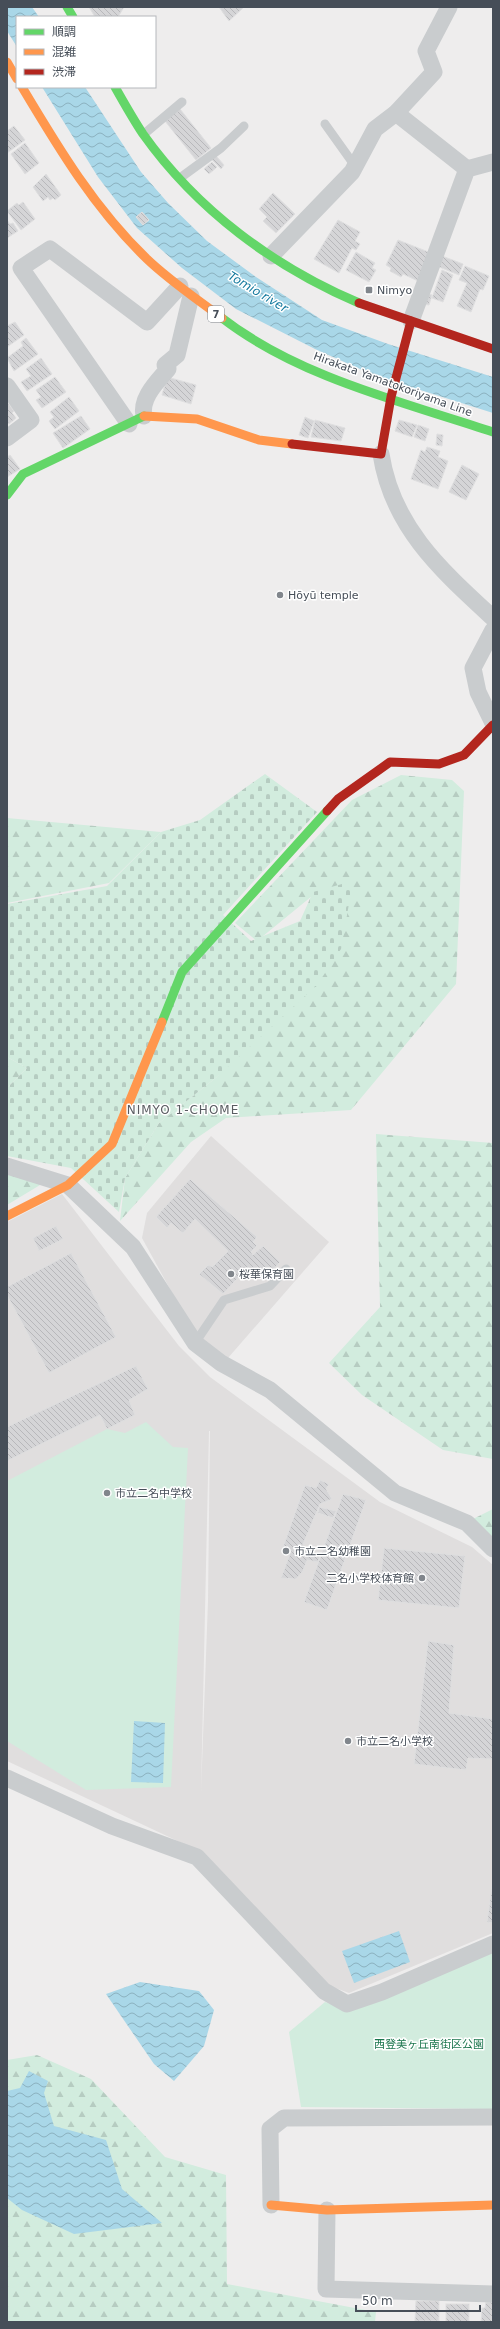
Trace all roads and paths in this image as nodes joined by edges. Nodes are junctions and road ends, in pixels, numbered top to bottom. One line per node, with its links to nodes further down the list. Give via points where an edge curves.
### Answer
1 (67, 7): 3 (street)
2 (449, 7): 9 (street, via 426,51 434,72)
3 (72, 16)
4 (7, 62): 5 (street)
5 (16, 76)
6 (23, 88): 18 (street, Hirakata Yamatokoriyama Line / 7, via 73,172 107,217 148,260)
7 (117, 90): 12 (street)
8 (182, 102): 12 (lane)
9 (396, 113): 14 (street, via 375,129); 15 (street)
10 (325, 124): 14 (lane)
11 (244, 126): 16 (lane, via 221,148)
12 (144, 134): 16 (street)
13 (493, 162): 15 (street)
14 (355, 166): 17 (street)
15 (467, 169): 19 (street)
16 (180, 178): 17 (street, via 227,224)
17 (271, 256): 19 (street, via 308,278)
18 (185, 291): 22 (street, Hirakata Yamatokoriyama Line / 7, via 235,328 286,357 336,379); 23 (street, via 177,355 164,365 168,369 151,389 142,407); 24 (street, via 147,322 50,249 22,268)
19 (409, 328): 20 (street); 22 (street)
20 (493, 349)
21 (7, 386): 26 (street, via 31,420)
22 (392, 393): 25 (street, Hirakata Yamatokoriyama Line / 7); 27 (street)
23 (144, 416): 24 (street); 27 (street, via 197,419 259,440)
24 (128, 424): 28 (street, via 24,474)
25 (493, 432)
26 (7, 438)
27 (381, 454): 29 (street, via 384,476 406,526 447,576)
28 (7, 495)
29 (493, 618)
30 (493, 630): 31 (street, via 473,668 478,692)
31 (493, 724): 33 (street, via 464,755 439,764 390,762 338,800 268,874 182,972 112,1144)
32 (7, 1166): 33 (street)
33 (68, 1185): 34 (street); 36 (street, via 133,1247)
34 (7, 1216)
35 (286, 1269): 36 (lane, via 270,1286 224,1300)
36 (196, 1343): 37 (street, via 221,1363 270,1390 395,1494 467,1523)
37 (493, 1549)
38 (7, 1778): 39 (street, via 112,1826 197,1857 324,1992 347,2004 382,1992)
39 (493, 1944)
40 (493, 2117): 41 (street, via 284,2118 270,2129)
41 (271, 2205): 43 (street)
42 (493, 2205): 43 (street)
43 (327, 2210): 44 (street, via 326,2289)
44 (493, 2294)

